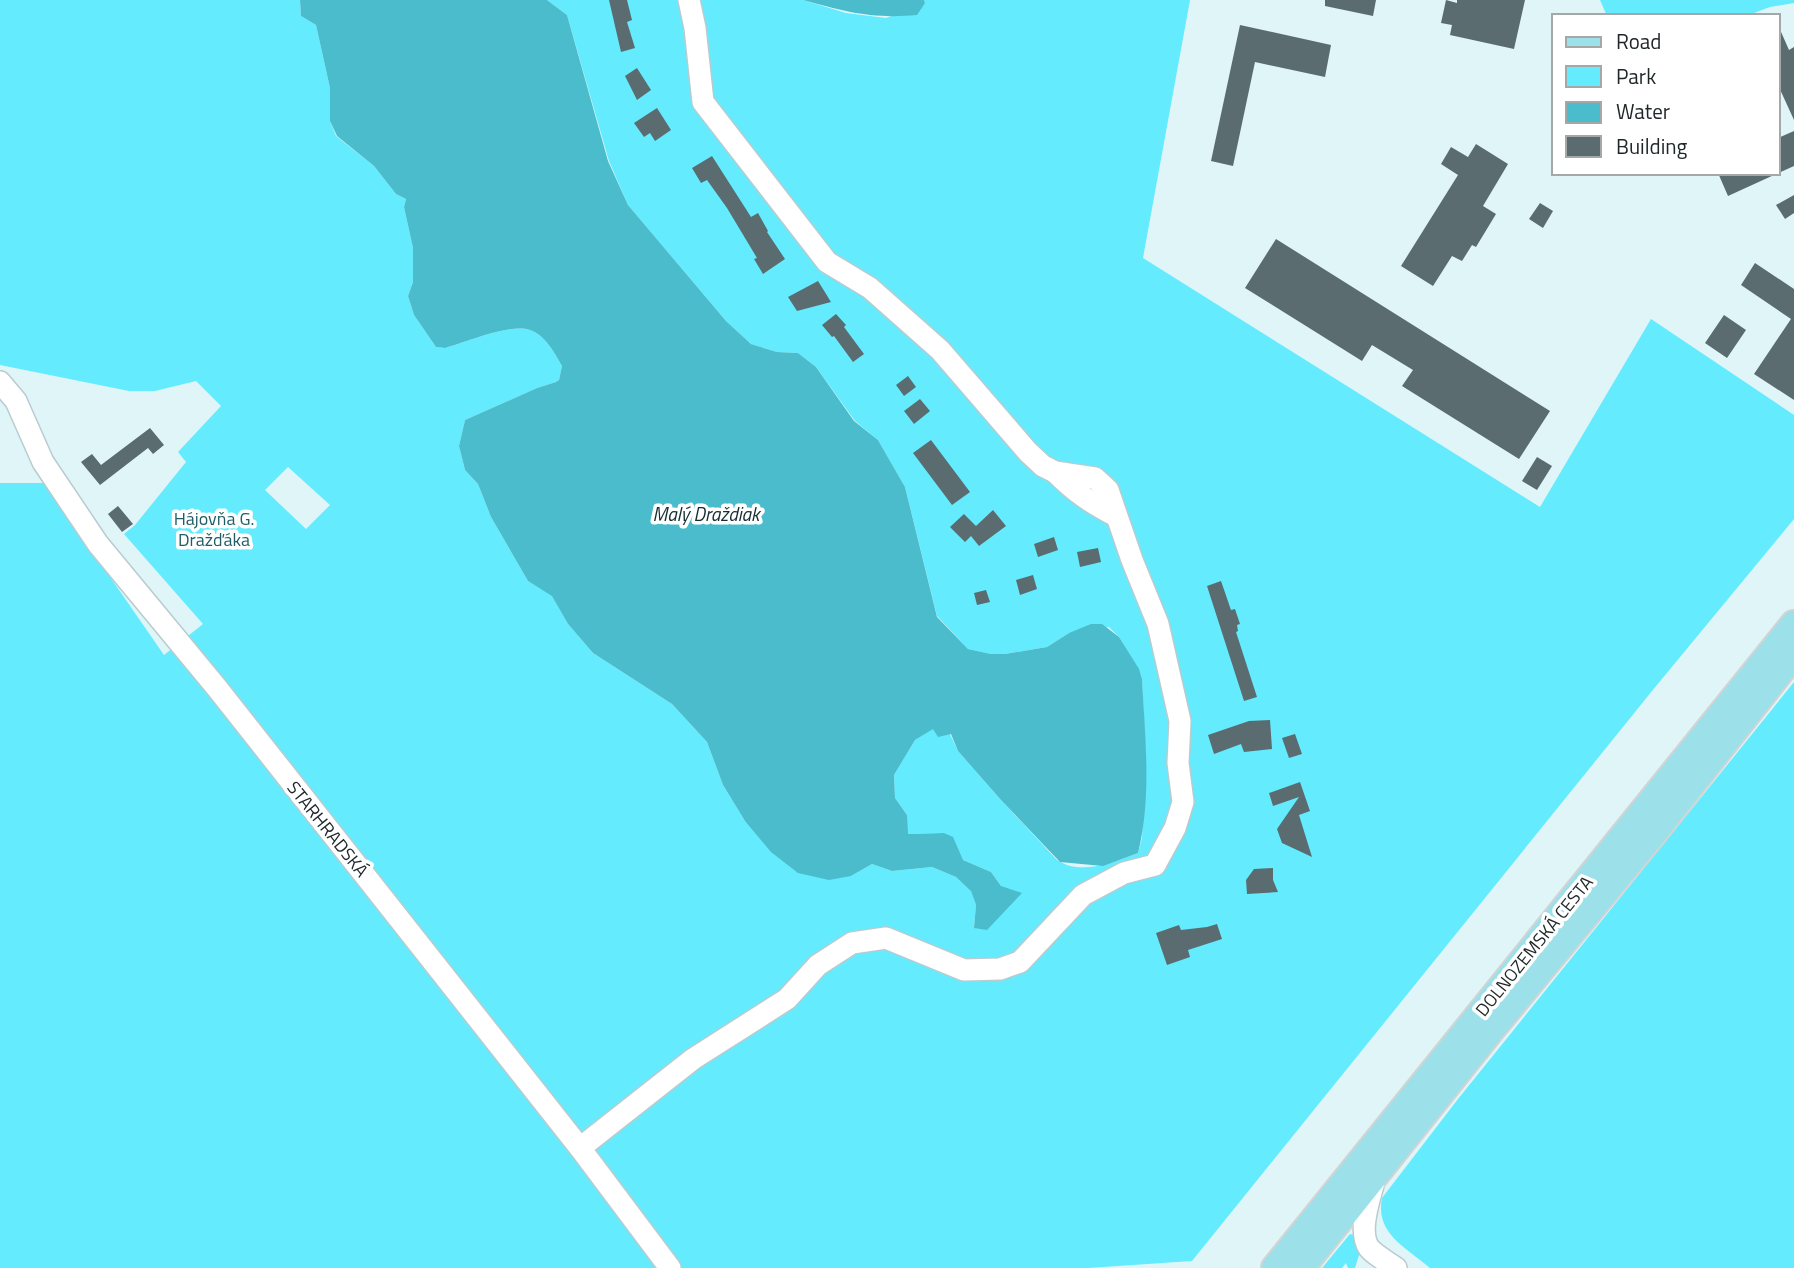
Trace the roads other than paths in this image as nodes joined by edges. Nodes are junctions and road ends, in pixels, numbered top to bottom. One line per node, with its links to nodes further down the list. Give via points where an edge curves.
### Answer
1 (689, 0): 5 (street, via 703,102 827,262 870,288 940,350 1043,466 1095,478 1108,490 1158,624 1180,721 1178,764 1183,802 1155,865 1124,873 1083,895 1020,962 1000,969 964,970 886,939 852,943 818,965 787,999 694,1059)
2 (0, 382): 5 (street, STARHRADSKÁ, via 16,401 43,461 98,544)
3 (1794, 624): 9 (main road, DOLNOZEMSKÁ CESTA)
4 (1794, 654): 6 (main road, DOLNOZEMSKÁ CESTA)
5 (580, 1148): 8 (street, STARHRADSKÁ)
6 (1376, 1175): 7 (street, via 1365,1226); 10 (main road, DOLNOZEMSKÁ CESTA)
7 (1367, 1260): 11 (street)
8 (670, 1268)
9 (1275, 1268)
10 (1301, 1268)
11 (1396, 1268)

